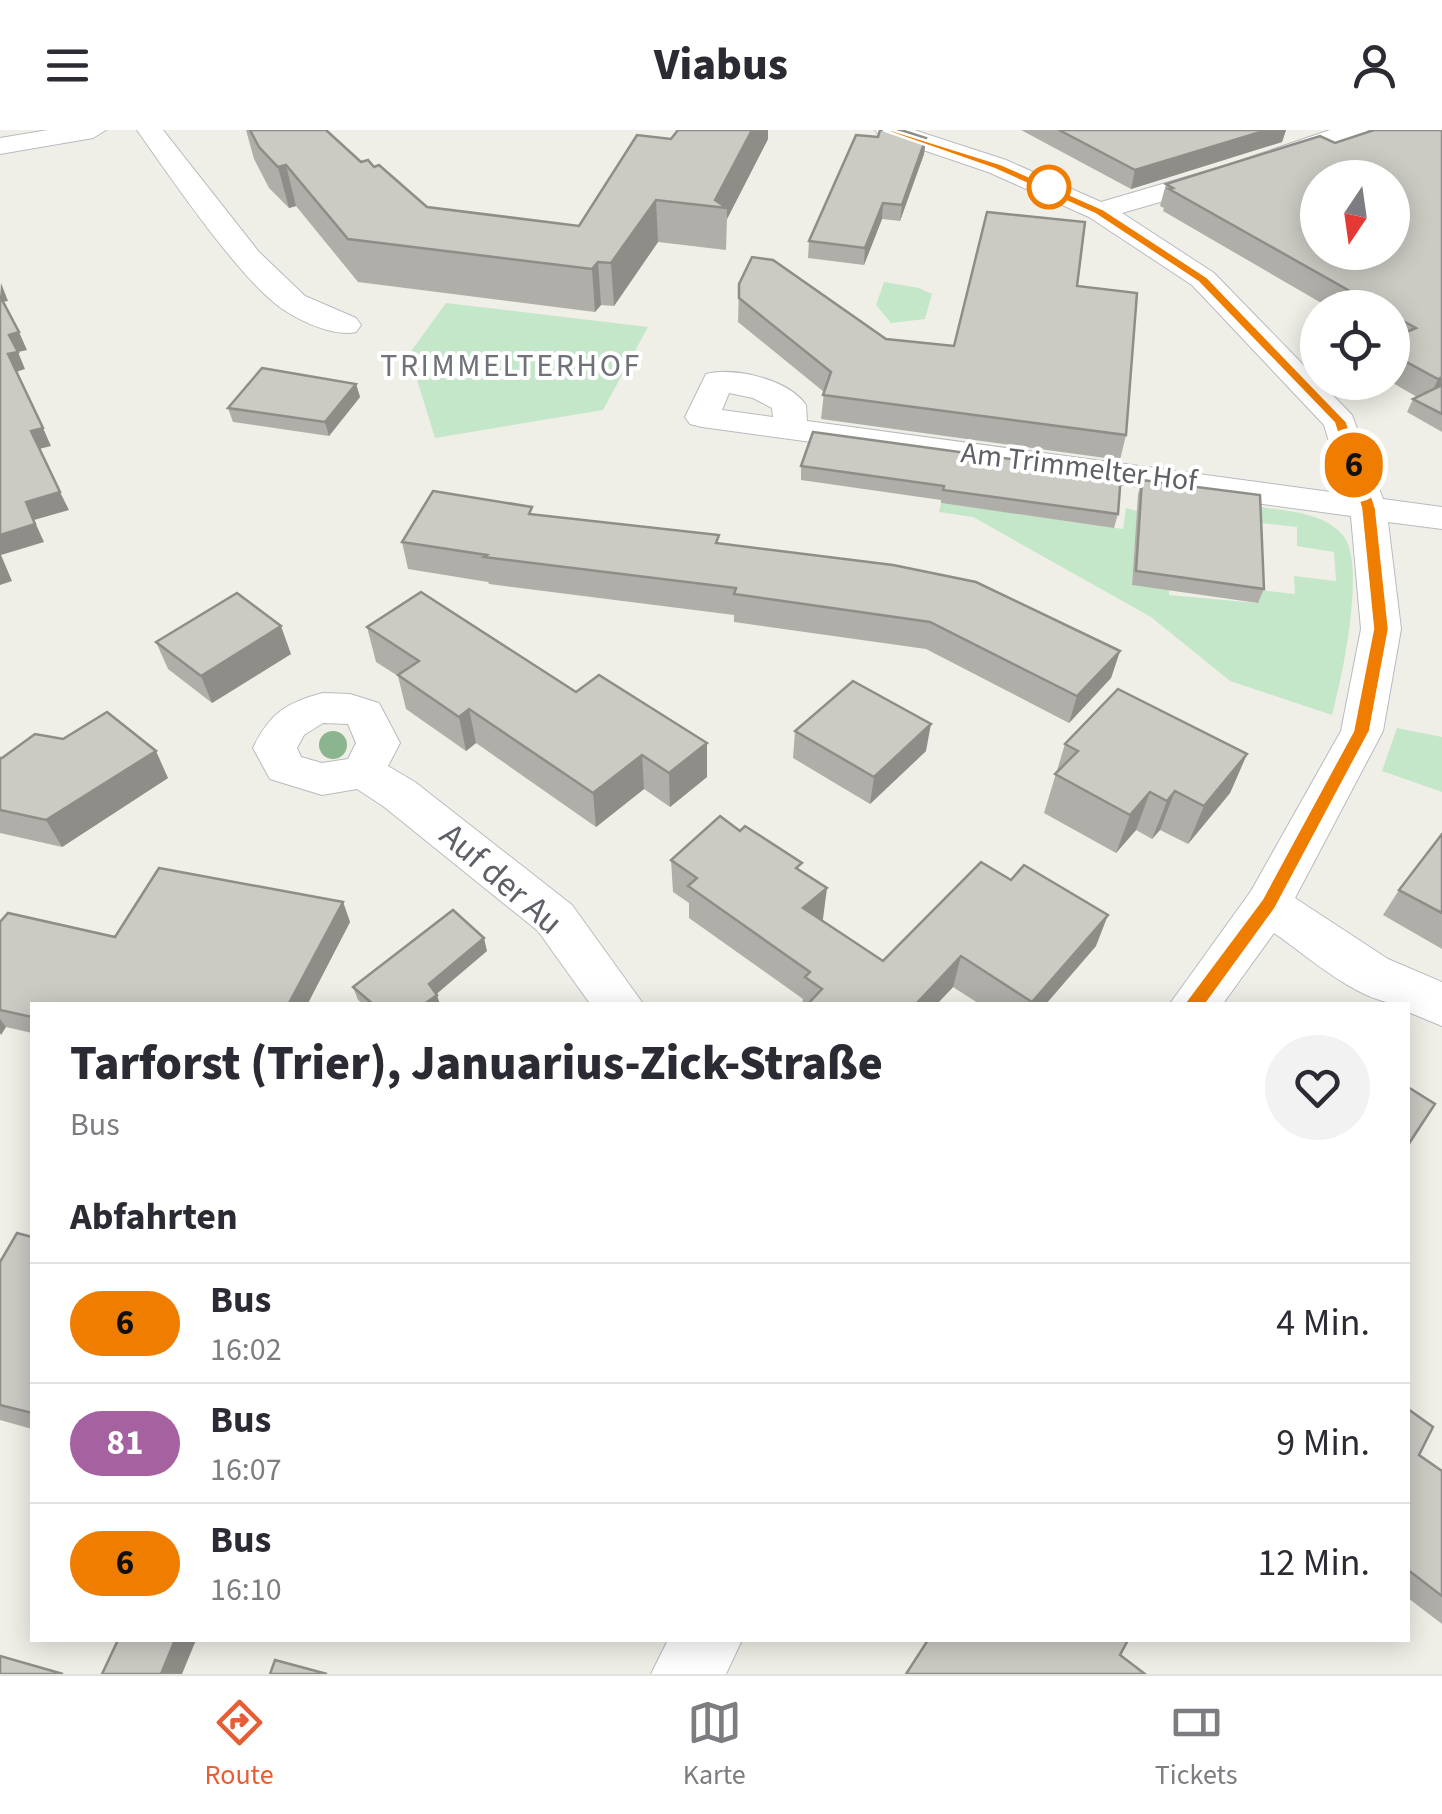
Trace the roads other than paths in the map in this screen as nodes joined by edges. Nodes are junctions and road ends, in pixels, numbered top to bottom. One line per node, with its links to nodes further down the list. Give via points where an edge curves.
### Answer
1 (93, 130): 5 (street)
2 (150, 130): 7 (street, via 248,258 294,303)
3 (888, 130): 6 (street, via 998,166)
4 (1355, 130): 6 (street)
5 (0, 146)
6 (1099, 211): 9 (street, via 1202,280 1291,367 1340,422)
7 (345, 325)
8 (790, 430): 9 (street, Am Trimmelter Hof)
9 (1368, 508): 10 (street, Am Trimmelter Hof); 12 (street, via 1381,629 1362,731)
10 (1442, 518)
11 (363, 772): 13 (street, Auf der Au, via 556,918)
12 (1268, 904): 14 (street); 15 (street, via 1371,973)
13 (618, 1002)
14 (1196, 1002)
15 (1442, 1005)
16 (707, 1642): 17 (street)
17 (686, 1674)

